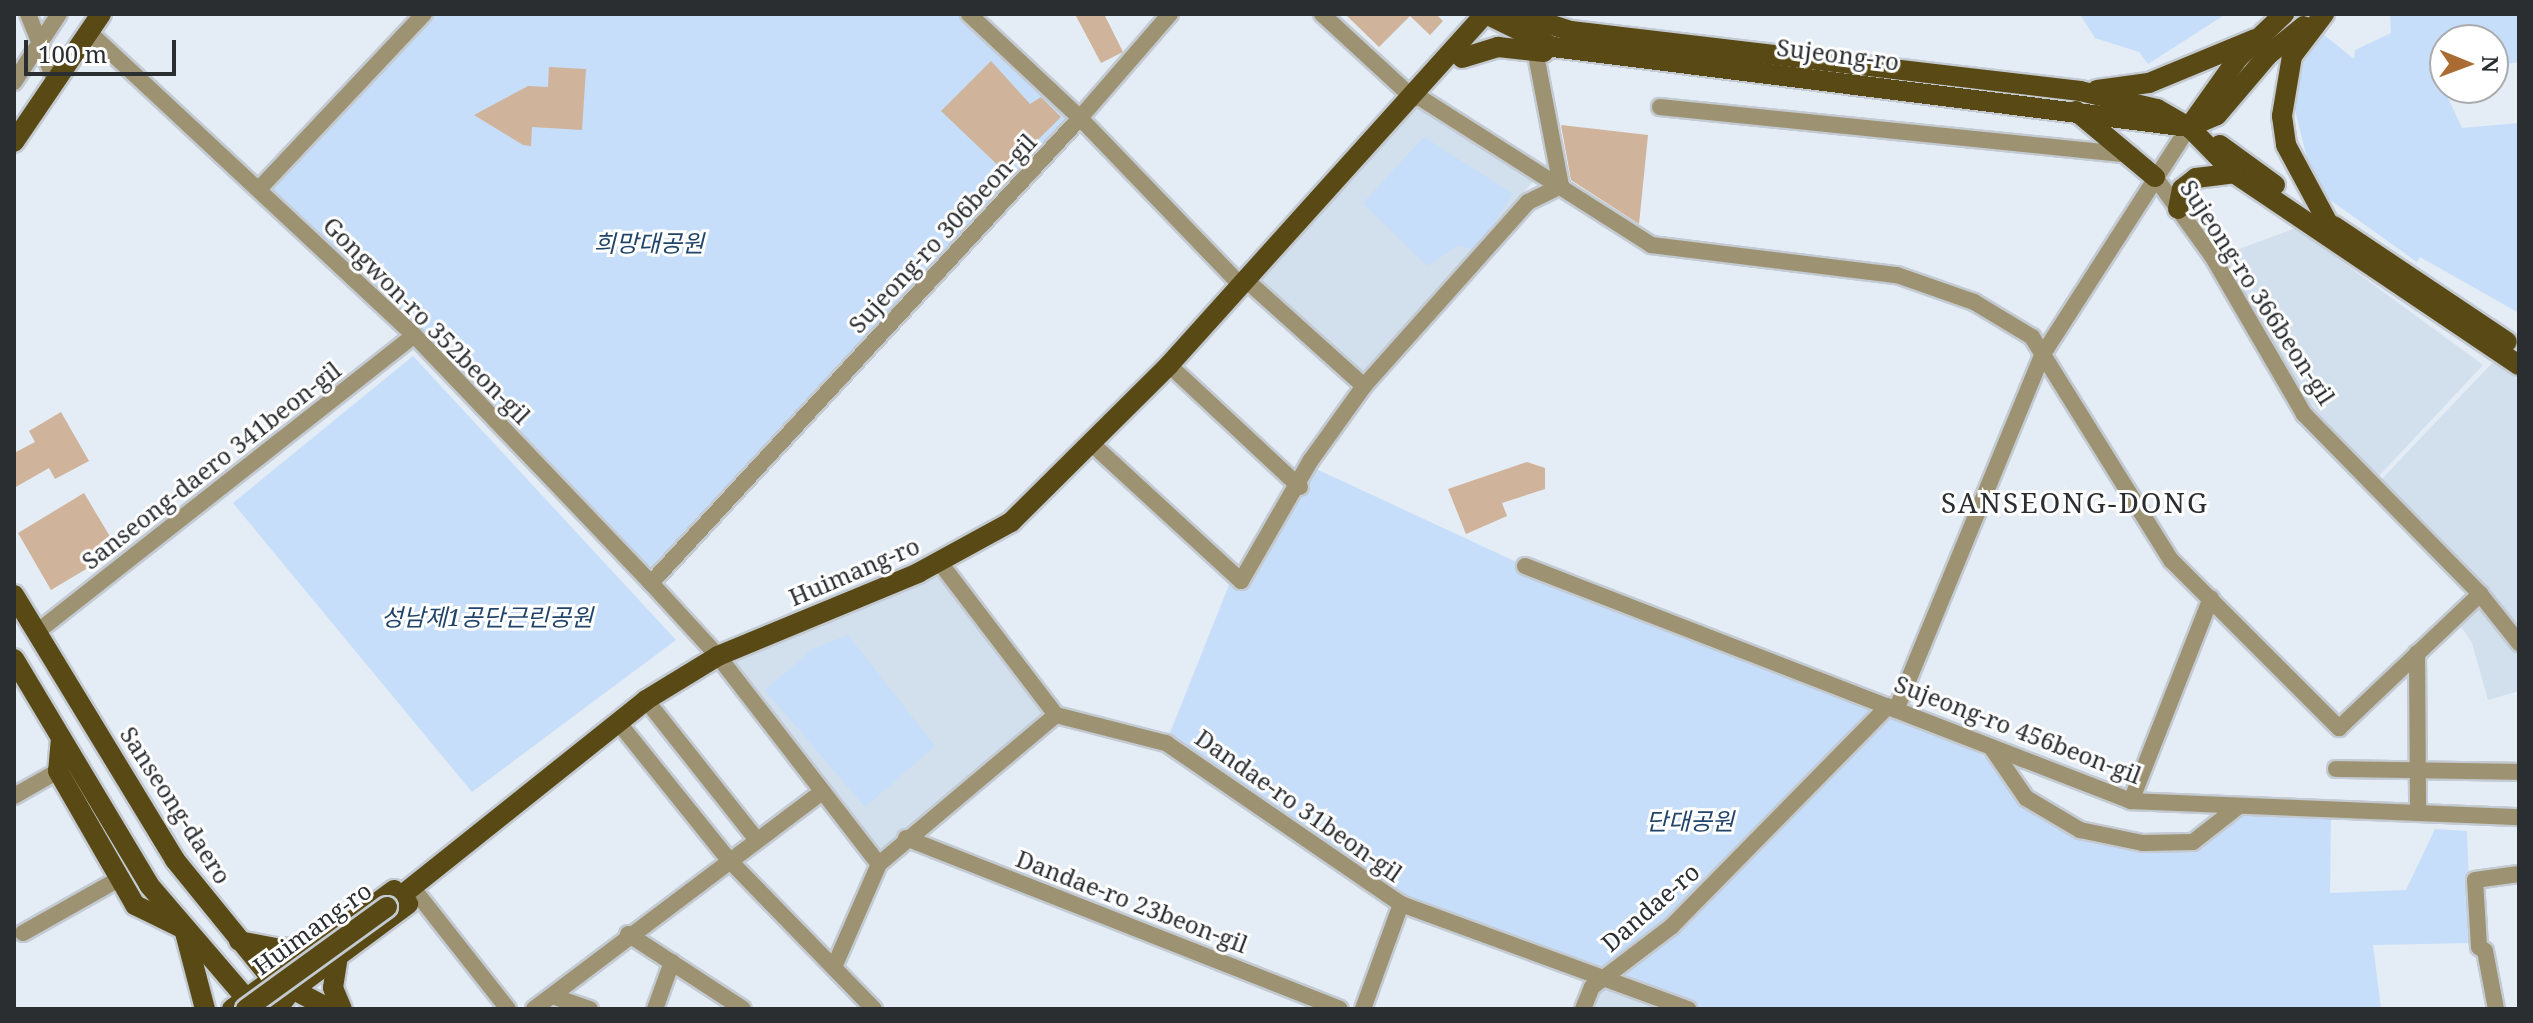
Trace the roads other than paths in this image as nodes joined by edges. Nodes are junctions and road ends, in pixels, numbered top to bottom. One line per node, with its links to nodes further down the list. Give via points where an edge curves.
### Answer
1 (28, 14): 15 (street)
2 (59, 14): 15 (street)
3 (101, 14): 13 (main road)
4 (424, 14): 31 (street)
5 (969, 14): 24 (street)
6 (1170, 14): 24 (street, Sujeong-ro 306beon-gil)
7 (1459, 14): 18 (main road)
8 (1518, 14): 22 (main road, Sujeong-ro, via 1571,31)
9 (2284, 14): 14 (main road)
10 (2322, 14): 25 (main road, via 2268,55 2217,115); 33 (main road, via 2292,56 2282,116 2286,145)
11 (1491, 15): 17 (main road, Sujeong-ro, via 1539,43); 18 (main road, Huimang-ro)
12 (1332, 17): 21 (street)
13 (89, 32): 19 (main road); 31 (street, Gongwon-ro 352beon-gil)
14 (2255, 39): 22 (main road, via 2149,83); 25 (main road, via 2204,99)
15 (40, 41): 19 (street); 20 (street)
16 (1535, 50): 17 (main road); 18 (main road, via 1498,47); 30 (street)
17 (1580, 50): 22 (main road, Sujeong-ro)
18 (1458, 53): 21 (main road, Huimang-ro)
19 (55, 81): 26 (main road)
20 (14, 82)
21 (1417, 98): 30 (street); 34 (main road, Huimang-ro)
22 (2079, 100): 25 (main road, Sujeong-ro, via 2157,109); 27 (main road)
23 (1660, 107): 27 (street)
24 (1080, 118): 34 (street); 45 (street, Sujeong-ro 306beon-gil)
25 (2189, 127): 28 (main road, Sujeong-ro); 29 (street); 33 (main road, Sujeong-ro)
26 (14, 142)
27 (2133, 155): 29 (main road)
28 (2234, 173): 32 (main road, via 2196,178 2182,189); 39 (main road, Sujeong-ro)
29 (2155, 177): 32 (street, Sujeong-ro 366beon-gil); 37 (street)
30 (1561, 186): 37 (street, via 1651,245 1897,275 1974,302 2032,337); 40 (street, via 1528,202)
31 (259, 189): 35 (street, Gongwon-ro 352beon-gil)
32 (2178, 209): 46 (street, Sujeong-ro 366beon-gil, via 2304,414)
33 (2327, 221): 36 (main road, Sujeong-ro)
34 (1243, 281): 38 (main road, Huimang-ro); 40 (street)
35 (414, 335): 45 (street, Gongwon-ro 352beon-gil); 49 (street, Sanseong-daero 341beon-gil)
36 (2519, 349)
37 (2043, 354): 48 (street, via 2133,508 2171,560); 55 (street)
38 (1169, 365): 41 (main road, Huimang-ro); 42 (street)
39 (2519, 365)
40 (1364, 386): 42 (street)
41 (1091, 443): 42 (street, via 1241,581); 43 (main road, Huimang-ro, via 1011,522)
42 (1300, 487)
43 (940, 563): 52 (main road, Huimang-ro); 56 (street)
44 (1525, 566): 55 (street, Sujeong-ro 456beon-gil)
45 (651, 583): 52 (street, Gongwon-ro 352beon-gil)
46 (2480, 594): 50 (street, Sujeong-ro 366beon-gil); 51 (street)
47 (14, 595): 49 (main road, Sanseong-daero)
48 (2211, 598): 51 (street, via 2339,728); 66 (street)
49 (37, 632): 82 (main road, Sanseong-daero, via 175,860)
50 (2519, 643)
51 (2417, 653): 62 (street)
52 (718, 656): 54 (main road, Huimang-ro); 64 (street, Gongwon-ro 352beon-gil)
53 (14, 659): 58 (main road)
54 (646, 700): 57 (main road, Huimang-ro); 71 (street)
55 (1892, 708): 59 (street, Sujeong-ro 456beon-gil); 88 (street, Dandae-ro, via 1672,926)
56 (1056, 715): 70 (street); 78 (street, Dandae-ro 31beon-gil, via 1166,743)
57 (618, 722): 72 (main road, Huimang-ro); 73 (street)
58 (61, 738): 61 (main road); 79 (main road, via 149,885)
59 (1991, 747): 66 (street, Sujeong-ro 456beon-gil); 67 (street, via 2026,798 2080,830 2143,843 2193,842)
60 (2336, 769): 62 (street)
61 (58, 771): 65 (street); 76 (main road)
62 (2418, 771): 63 (street); 68 (street)
63 (2519, 772)
64 (822, 792): 71 (street); 74 (street, Gongwon-ro 352beon-gil)
65 (14, 796)
66 (2131, 801): 67 (street, Sujeong-ro 456beon-gil)
67 (2239, 806): 68 (street, Sujeong-ro 456beon-gil)
68 (2418, 813): 69 (street, Sujeong-ro 456beon-gil)
69 (2519, 817)
70 (906, 838): 74 (street); 103 (street, Dandae-ro 23beon-gil)
71 (757, 840): 73 (street)
72 (465, 847): 77 (main road, via 458,867); 83 (main road, via 443,854); 92 (main road, Huimang-ro, bridge)
73 (729, 860): 81 (street); 86 (street)
74 (879, 864): 86 (street)
75 (2519, 874): 107 (street, via 2475,880 2479,947)
76 (119, 879): 79 (main road, via 135,905); 80 (street)
77 (419, 896): 84 (main road); 98 (street)
78 (1401, 904): 88 (street, Dandae-ro 31beon-gil); 104 (street)
79 (184, 929): 92 (main road); 93 (main road)
80 (23, 933)
81 (628, 934): 85 (street); 90 (street)
82 (239, 941): 83 (main road, via 281,949); 87 (main road, Sanseong-daero)
83 (315, 946): 87 (main road)
84 (338, 956): 89 (main road); 97 (main road, via 333,988)
85 (672, 962): 91 (street); 101 (street)
86 (834, 967): 102 (street)
87 (271, 978): 89 (main road, Sanseong-daero); 92 (main road)
88 (1603, 978): 105 (street, Dandae-ro); 106 (street, Dandae-ro 31beon-gil)
89 (291, 991): 95 (main road); 96 (main road, Sanseong-daero)
90 (552, 996): 99 (street); 100 (street)
91 (738, 1005)
92 (243, 1006): 94 (main road)
93 (205, 1009)
94 (268, 1009)
95 (277, 1009)
96 (330, 1009)
97 (342, 1009)
98 (508, 1009)
99 (534, 1009)
100 (590, 1009)
101 (655, 1009)
102 (874, 1009)
103 (1340, 1009)
104 (1363, 1009)
105 (1583, 1009)
106 (1688, 1009)
107 (2496, 1009)

